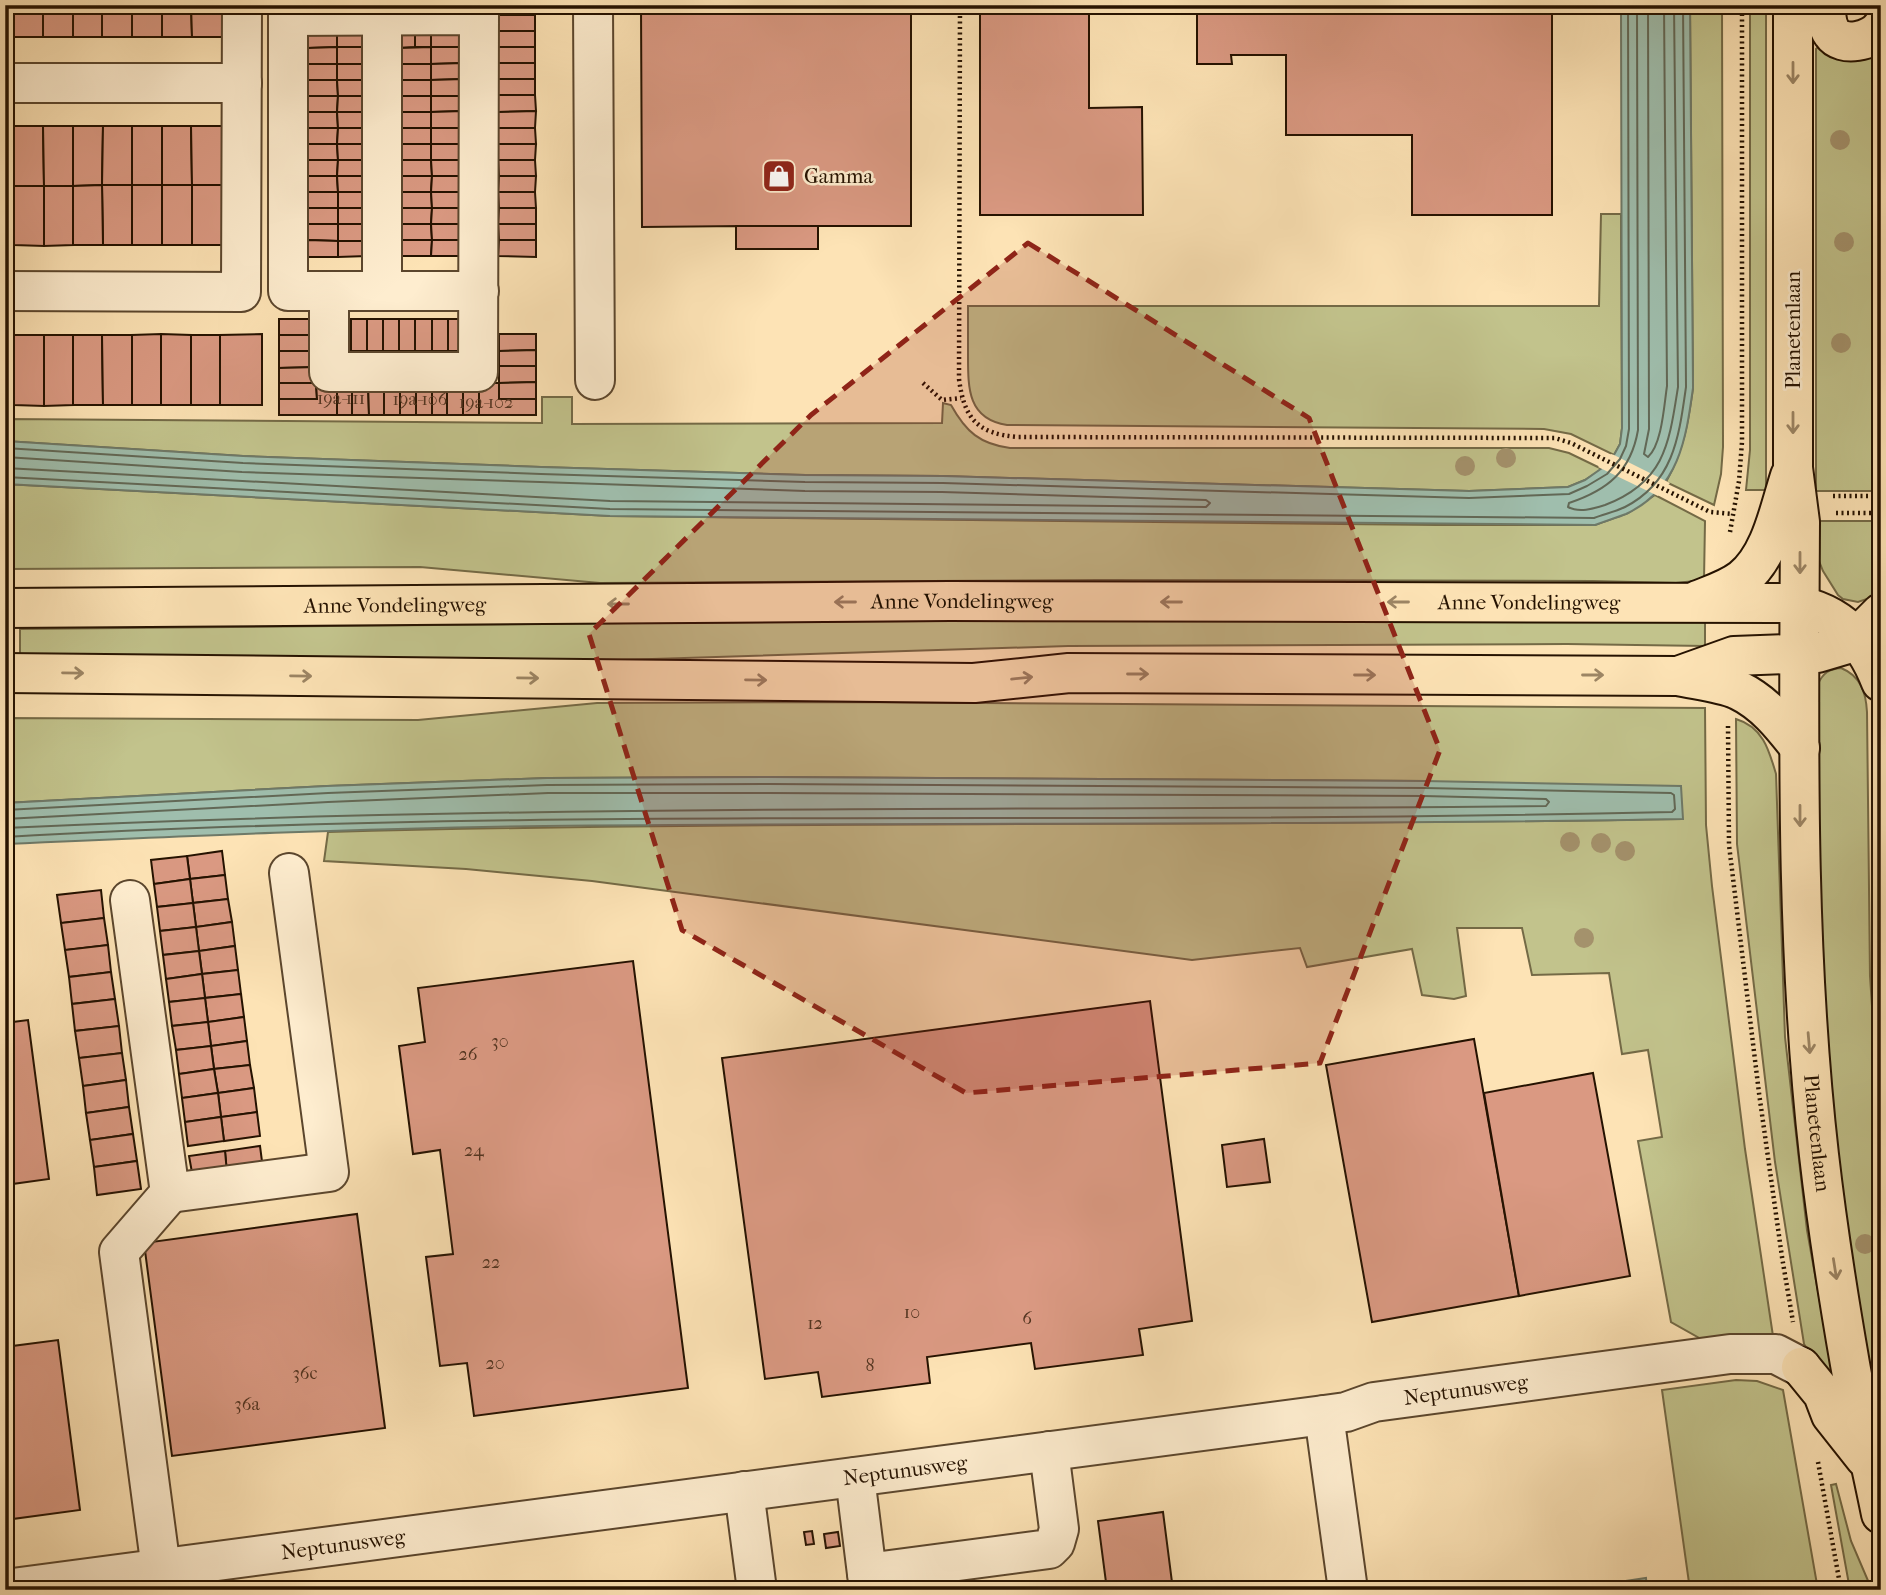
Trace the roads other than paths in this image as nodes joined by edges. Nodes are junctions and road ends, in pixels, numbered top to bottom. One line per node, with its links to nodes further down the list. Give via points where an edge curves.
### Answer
1 (242, 5): 9 (street)
2 (593, 5): 14 (street)
3 (1793, 5): 15 (main road, Planetenlaan, one-way to 15)
4 (1826, 5): 7 (main road, via 1827,22 1836,37 1858,41)
5 (288, 10): 6 (street); 11 (street, via 288,291)
6 (382, 16): 12 (street); 13 (street, via 479,15)
7 (1881, 28)
8 (5, 83): 9 (street)
9 (242, 83): 10 (street, via 241,292)
10 (5, 291)
11 (329, 291): 12 (street); 13 (street, via 329,372 478,372)
12 (382, 291): 13 (street)
13 (478, 291)
14 (595, 380)
15 (1793, 468): 16 (main road, via 1771,537 1753,567 1723,591); 17 (main road, Planetenlaan, one-way to 17, via 1800,522)
16 (1692, 602): 17 (main road, Anne Vondelingweg); 18 (main road, Anne Vondelingweg, one-way to 18)
17 (1800, 604): 19 (main road, Anne Vondelingweg); 20 (main road, Planetenlaan)
18 (13, 605)
19 (1869, 626): 20 (main road, via 1844,645); 23 (main road, Anne Vondelingweg, via 1868,654)
20 (1799, 654): 22 (main road, via 1734,656); 24 (main road, Planetenlaan)
21 (7, 673): 22 (main road, one-way to 22, via 974,683 1069,673)
22 (1678, 676): 24 (main road, via 1737,690 1780,722)
23 (1881, 682)
24 (1800, 748): 31 (main road, Planetenlaan, one-way to 31, via 1800,902 1819,1154 1850,1366)
25 (289, 873): 27 (street, via 329,1172)
26 (131, 900): 27 (street)
27 (170, 1194): 35 (street, via 119,1252)
28 (1801, 1367): 29 (street, Neptunusweg, via 1776,1354 1730,1354 1374,1402); 31 (main road, via 1824,1394 1830,1415)
29 (1324, 1415): 30 (street, Neptunusweg); 39 (street)
30 (1049, 1451): 32 (street, Neptunusweg); 36 (street, via 1059,1529 1049,1549)
31 (1871, 1465): 34 (main road, Planetenlaan)
32 (855, 1476): 33 (street, Neptunusweg); 36 (street)
33 (744, 1491): 35 (street, Neptunusweg); 38 (street)
34 (1881, 1514)
35 (161, 1569): 37 (street, Neptunusweg)
36 (868, 1581)
37 (5, 1589)
38 (757, 1590)
39 (1348, 1590)

